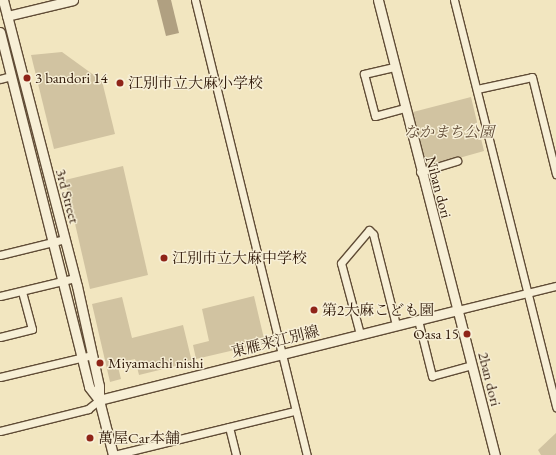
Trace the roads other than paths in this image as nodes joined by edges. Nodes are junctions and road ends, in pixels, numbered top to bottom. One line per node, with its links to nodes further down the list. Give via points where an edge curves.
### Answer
1 (3, 0): 6 (street, 3rd Street)
2 (73, 0): 6 (street)
3 (195, 0): 30 (street)
4 (378, 0): 8 (street, Niban dori)
5 (454, 0): 11 (street)
6 (4, 17): 16 (street, 3rd Street)
7 (0, 32): 9 (street, 3rd Street)
8 (394, 67): 12 (street, Niban dori); 12 (street, via 364,74 375,116)
9 (11, 76): 10 (street); 17 (street, 3rd Street)
10 (0, 79)
11 (477, 90): 14 (street, via 532,77); 23 (street)
12 (405, 108): 15 (street, Niban dori)
13 (457, 161): 15 (street)
14 (555, 169)
15 (420, 172): 25 (street, Niban dori)
16 (64, 239): 17 (street); 19 (street, 3rd Street)
17 (53, 242): 18 (street); 20 (street, 3rd Street)
18 (0, 255)
19 (75, 278): 20 (street); 31 (street, 3rd Street)
20 (63, 281): 22 (street); 32 (street, 3rd Street)
21 (556, 286): 23 (street)
22 (22, 291): 24 (street); 29 (street, via 32,329)
23 (528, 293): 25 (street); 36 (street)
24 (0, 296)
25 (458, 310): 26 (street, 東雁来江別線); 33 (street, 2ban dori)
26 (418, 320): 27 (street, 東雁来江別線); 33 (street, via 432,376)
27 (396, 325): 28 (street, 東雁来江別線); 28 (street, via 373,234 369,230 340,263)
28 (360, 334): 30 (street, 東雁来江別線)
29 (0, 337)
30 (282, 353): 35 (street, 東雁来江別線); 37 (street)
31 (92, 355): 32 (street); 35 (street, 3rd Street)
32 (82, 357): 34 (street); 35 (street, 3rd Street, via 89,387)
33 (472, 365): 43 (street, 2ban dori)
34 (0, 377)
35 (99, 400): 39 (street, via 88,409); 40 (street, 3rd Street)
36 (556, 407)
37 (296, 411): 38 (street); 42 (street)
38 (229, 427): 40 (street); 41 (street)
39 (0, 431)
40 (114, 455)
41 (236, 455)
42 (307, 455)
43 (495, 455)

